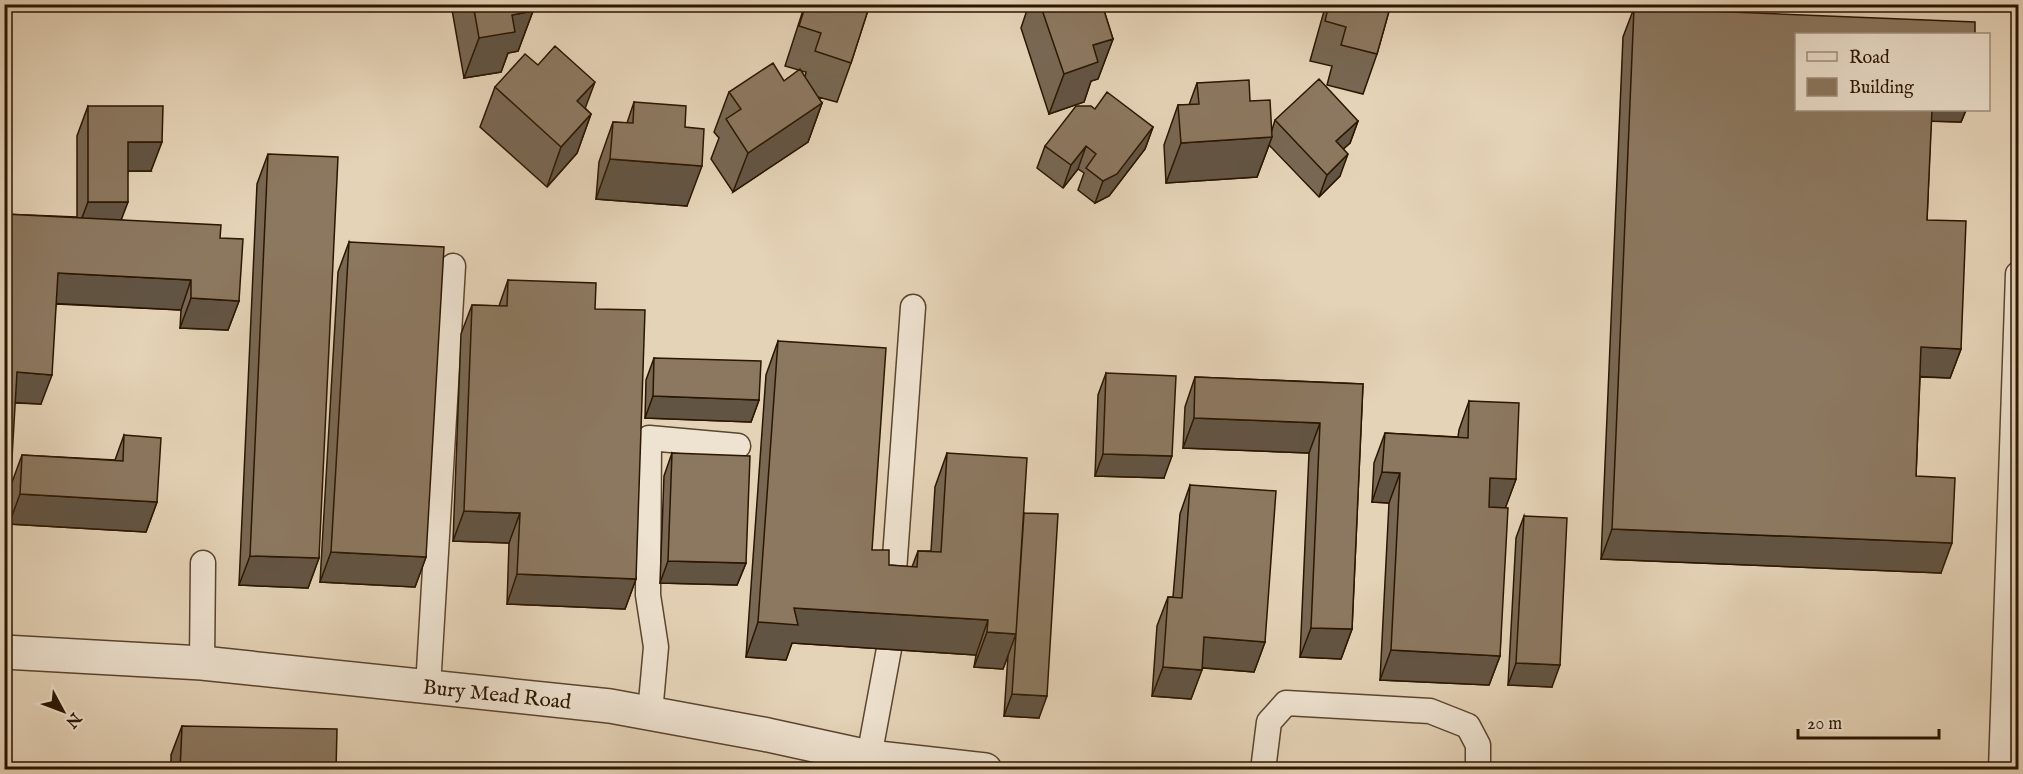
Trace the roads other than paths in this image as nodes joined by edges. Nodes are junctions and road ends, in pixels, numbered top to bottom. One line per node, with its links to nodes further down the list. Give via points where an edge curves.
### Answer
1 (453, 266): 10 (lane)
2 (2018, 274): 16 (lane)
3 (913, 307): 6 (lane)
4 (738, 446): 11 (lane, via 650,438 648,595 656,647)
5 (203, 563): 9 (lane)
6 (892, 601)
7 (889, 649): 12 (lane)
8 (4, 652): 9 (street, Bury Mead Road)
9 (202, 663): 10 (street, Bury Mead Road)
10 (428, 687): 11 (street, Bury Mead Road)
11 (650, 713): 12 (street, Bury Mead Road)
12 (869, 757): 13 (street, Bury Mead Road)
13 (985, 770)
14 (1263, 770): 15 (lane, via 1269,722 1286,703 1430,711 1468,726 1478,745)
15 (1478, 770)
16 (2001, 770)

